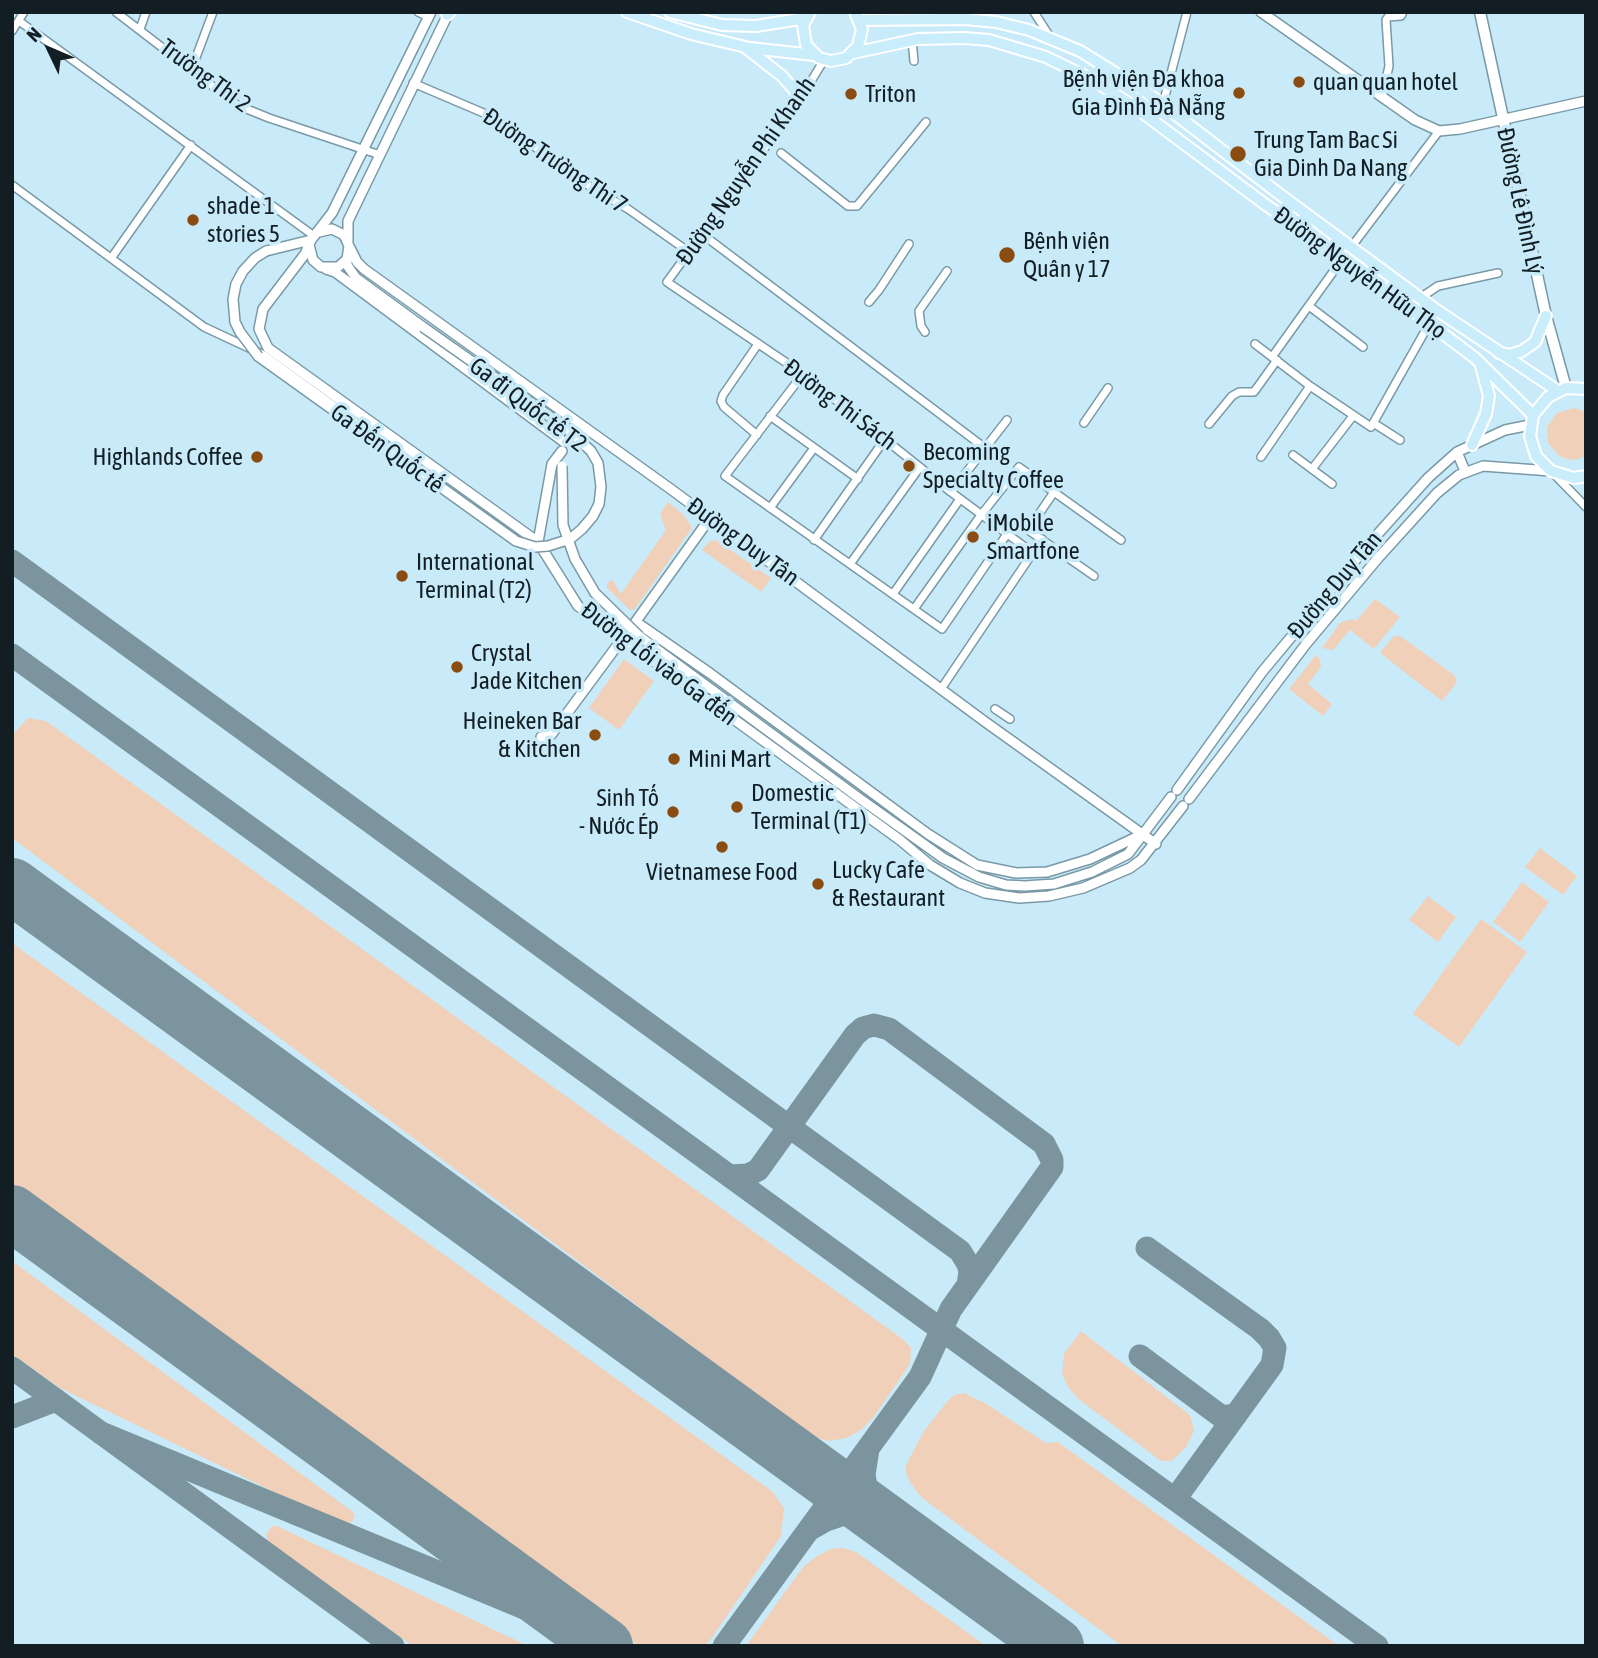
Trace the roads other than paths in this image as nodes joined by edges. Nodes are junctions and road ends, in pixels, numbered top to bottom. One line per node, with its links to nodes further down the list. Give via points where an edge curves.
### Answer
1 (24, 12): 17 (street)
2 (116, 12): 18 (street, Trường Thi 2)
3 (146, 12): 18 (street)
4 (213, 12): 26 (street)
5 (418, 12): 14 (street)
6 (627, 12): 22 (main road, via 678,31)
7 (670, 12): 15 (main road, via 722,25 756,26)
8 (1034, 12): 20 (street)
9 (1187, 12): 31 (street)
10 (1261, 12): 28 (street)
11 (1403, 12): 28 (street, via 1386,20 1389,66)
12 (1480, 12): 32 (main road, Đường Lê Đình Lý)
13 (449, 13): 27 (street)
14 (430, 14): 36 (street, Đường Lối vào Ga đến)
15 (808, 15): 24 (main road, via 803,38)
16 (860, 15): 20 (main road, Đường Nguyễn Hữu Thọ, via 996,22); 23 (main road, via 861,38)
17 (19, 21): 19 (street); 35 (street)
18 (140, 29): 26 (street, Trường Thi 2)
19 (12, 30)
20 (1050, 37): 31 (main road, Đường Nguyễn Hữu Thọ, via 1106,65)
21 (912, 40): 23 (main road, Đường Nguyễn Hữu Thọ); 25 (street); 47 (main road, Đường Nguyễn Hữu Thọ, via 989,40 1070,68 1136,108)
22 (744, 47): 24 (main road); 30 (main road, via 782,76)
23 (853, 53): 24 (main road, Đường Nguyễn Hữu Thọ, via 839,61)
24 (819, 58): 30 (street, Đường Nguyễn Phi Khanh)
25 (914, 61)
26 (192, 68): 36 (street, Trường Thi 2, via 245,109)
27 (413, 83): 38 (street); 45 (street, Đường Trường Thi 7, via 493,117)
28 (1382, 97): 34 (street)
29 (1586, 100): 32 (street)
30 (799, 101): 40 (street, Đường Nguyễn Phi Khanh)
31 (1163, 104): 44 (main road, Đường Nguyễn Hữu Thọ)
32 (1503, 120): 34 (street); 56 (main road, Đường Lê Đình Lý)
33 (926, 122): 37 (street, via 857,206 848,206)
34 (1439, 131): 44 (street)
35 (191, 145): 41 (street); 46 (street)
36 (364, 149): 38 (street, Trường Thi 2); 41 (street, Đường Lối vào Ga đến, via 332,213)
37 (781, 153)
38 (380, 155): 42 (street, via 348,221)
39 (12, 185): 46 (street)
40 (702, 234): 45 (street, Đường Nguyễn Phi Khanh); 85 (street)
41 (313, 238): 42 (street, via 325,229 339,231); 49 (street, via 313,260); 65 (street, Đường Lối vào Ga đến, via 260,318 262,339); 107 (street, Ga Đến Quốc tế, bridge, via 266,251 243,271 233,299 240,332 258,356)
42 (349, 243): 48 (street); 75 (street, Đường Duy Tân, via 364,269)
43 (909, 244): 54 (street)
44 (1352, 246): 47 (street); 53 (main road, Đường Nguyễn Hữu Thọ)
45 (689, 252): 52 (street, Đường Nguyễn Phi Khanh)
46 (112, 257): 65 (street, via 204,327)
47 (1343, 258): 55 (street); 57 (main road, Đường Nguyễn Hữu Thọ)
48 (347, 259): 49 (street); 107 (street, Ga đi Quốc tế T2, bridge, via 356,278 592,451 601,487 593,516 570,539 535,547)
49 (326, 269): 83 (street)
50 (947, 271): 58 (street, via 919,311)
51 (1498, 273): 53 (street, Đường Nguyễn Hữu Thọ, via 1438,286)
52 (667, 282): 59 (street, Đường Thi Sách)
53 (1420, 298): 62 (main road, Đường Nguyễn Hữu Thọ)
54 (869, 302)
55 (1309, 306): 61 (street); 63 (street)
56 (1546, 316): 62 (main road, via 1535,342 1510,355); 70 (main road, Đường Lê Đình Lý)
57 (1429, 324): 64 (main road, Đường Nguyễn Hữu Thọ); 78 (street)
58 (925, 332)
59 (758, 344): 66 (street, Đường Thi Sách); 79 (street, via 721,401)
60 (1255, 344): 63 (street)
61 (1363, 347)
62 (1498, 353): 70 (main road, Đường Nguyễn Hữu Thọ)
63 (1275, 359): 67 (street); 77 (street, via 1254,392 1232,396)
64 (1479, 360): 74 (main road, Đường Nguyễn Hữu Thọ); 82 (main road, via 1489,397)
65 (281, 362): 108 (street, Đường Lối vào Ga đến)
66 (803, 374): 71 (street); 80 (street, Đường Thi Sách)
67 (1310, 386): 72 (street); 88 (street)
68 (1108, 388): 76 (street)
69 (1586, 389): 70 (main road)
70 (1562, 390): 74 (main road, via 1548,397)
71 (770, 416): 79 (street); 84 (street)
72 (1353, 416): 78 (street, via 1368,426); 90 (street)
73 (1007, 420): 85 (street)
74 (1532, 420): 82 (street, Đường Duy Tân); 92 (main road, via 1530,436 1536,456)
75 (578, 423): 83 (street); 102 (street, Đường Duy Tân)
76 (1084, 423)
77 (1209, 424)
78 (1375, 424): 81 (street)
79 (757, 435): 100 (street, via 725,477)
80 (885, 439): 89 (street, Đường Thi Sách); 94 (street)
81 (1400, 440)
82 (1472, 445): 86 (street, Đường Duy Tân)
83 (563, 446): 108 (street, via 552,464); 122 (street, bridge, via 563,525 575,559 595,593 639,636 965,870 1014,886 1066,881 1119,860)
84 (814, 448): 94 (street); 100 (street)
85 (985, 448): 96 (street)
86 (1457, 452): 91 (street); 119 (street, Đường Duy Tân, via 1367,546 1262,672)
87 (1293, 455): 90 (street)
88 (1261, 457)
89 (920, 467): 96 (street, Đường Thi Sách); 110 (street)
90 (1312, 470): 95 (street)
91 (1465, 471): 92 (street, via 1483,466); 121 (street, Đường Duy Tân, via 1429,501 1370,567)
92 (1551, 471): 93 (main road, via 1574,478); 99 (street)
93 (1586, 476)
94 (858, 479): 104 (street)
95 (1332, 485)
96 (951, 492): 98 (street, Đường Thi Sách)
97 (1054, 492): 101 (street, via 1019,467); 105 (street, via 1028,530); 106 (street)
98 (960, 499): 101 (street, Đường Thi Sách); 112 (street)
99 (1586, 506)
100 (770, 508): 104 (street)
101 (981, 514): 103 (street, Đường Thi Sách); 113 (street)
102 (710, 518): 114 (street); 116 (street, Đường Duy Tân)
103 (1007, 534): 109 (street, Đường Thi Sách); 113 (street, via 942,629)
104 (814, 540): 110 (street)
105 (1042, 540): 109 (street); 111 (street)
106 (1121, 540)
107 (516, 541)
108 (538, 542): 115 (street, Đường Lối vào Ga đến, via 578,606)
109 (1033, 553): 116 (street)
110 (850, 565): 112 (street)
111 (1094, 576)
112 (893, 594): 113 (street)
113 (914, 609)
114 (636, 622): 115 (street); 122 (street, via 976,864 1016,873 1048,872)
115 (622, 638): 120 (street, via 551,735); 123 (street, Đường Lối vào Ga đến, via 930,865 973,889 1019,898 1069,893 1130,868)
116 (941, 689): 122 (street, Đường Duy Tân)
117 (995, 709): 118 (street)
118 (1010, 719)
119 (1217, 736): 121 (street); 122 (street, Đường Duy Tân)
120 (541, 737)
121 (1229, 745): 123 (street, Đường Duy Tân)
122 (1144, 834): 123 (street, Đường Duy Tân)
123 (1156, 844)

